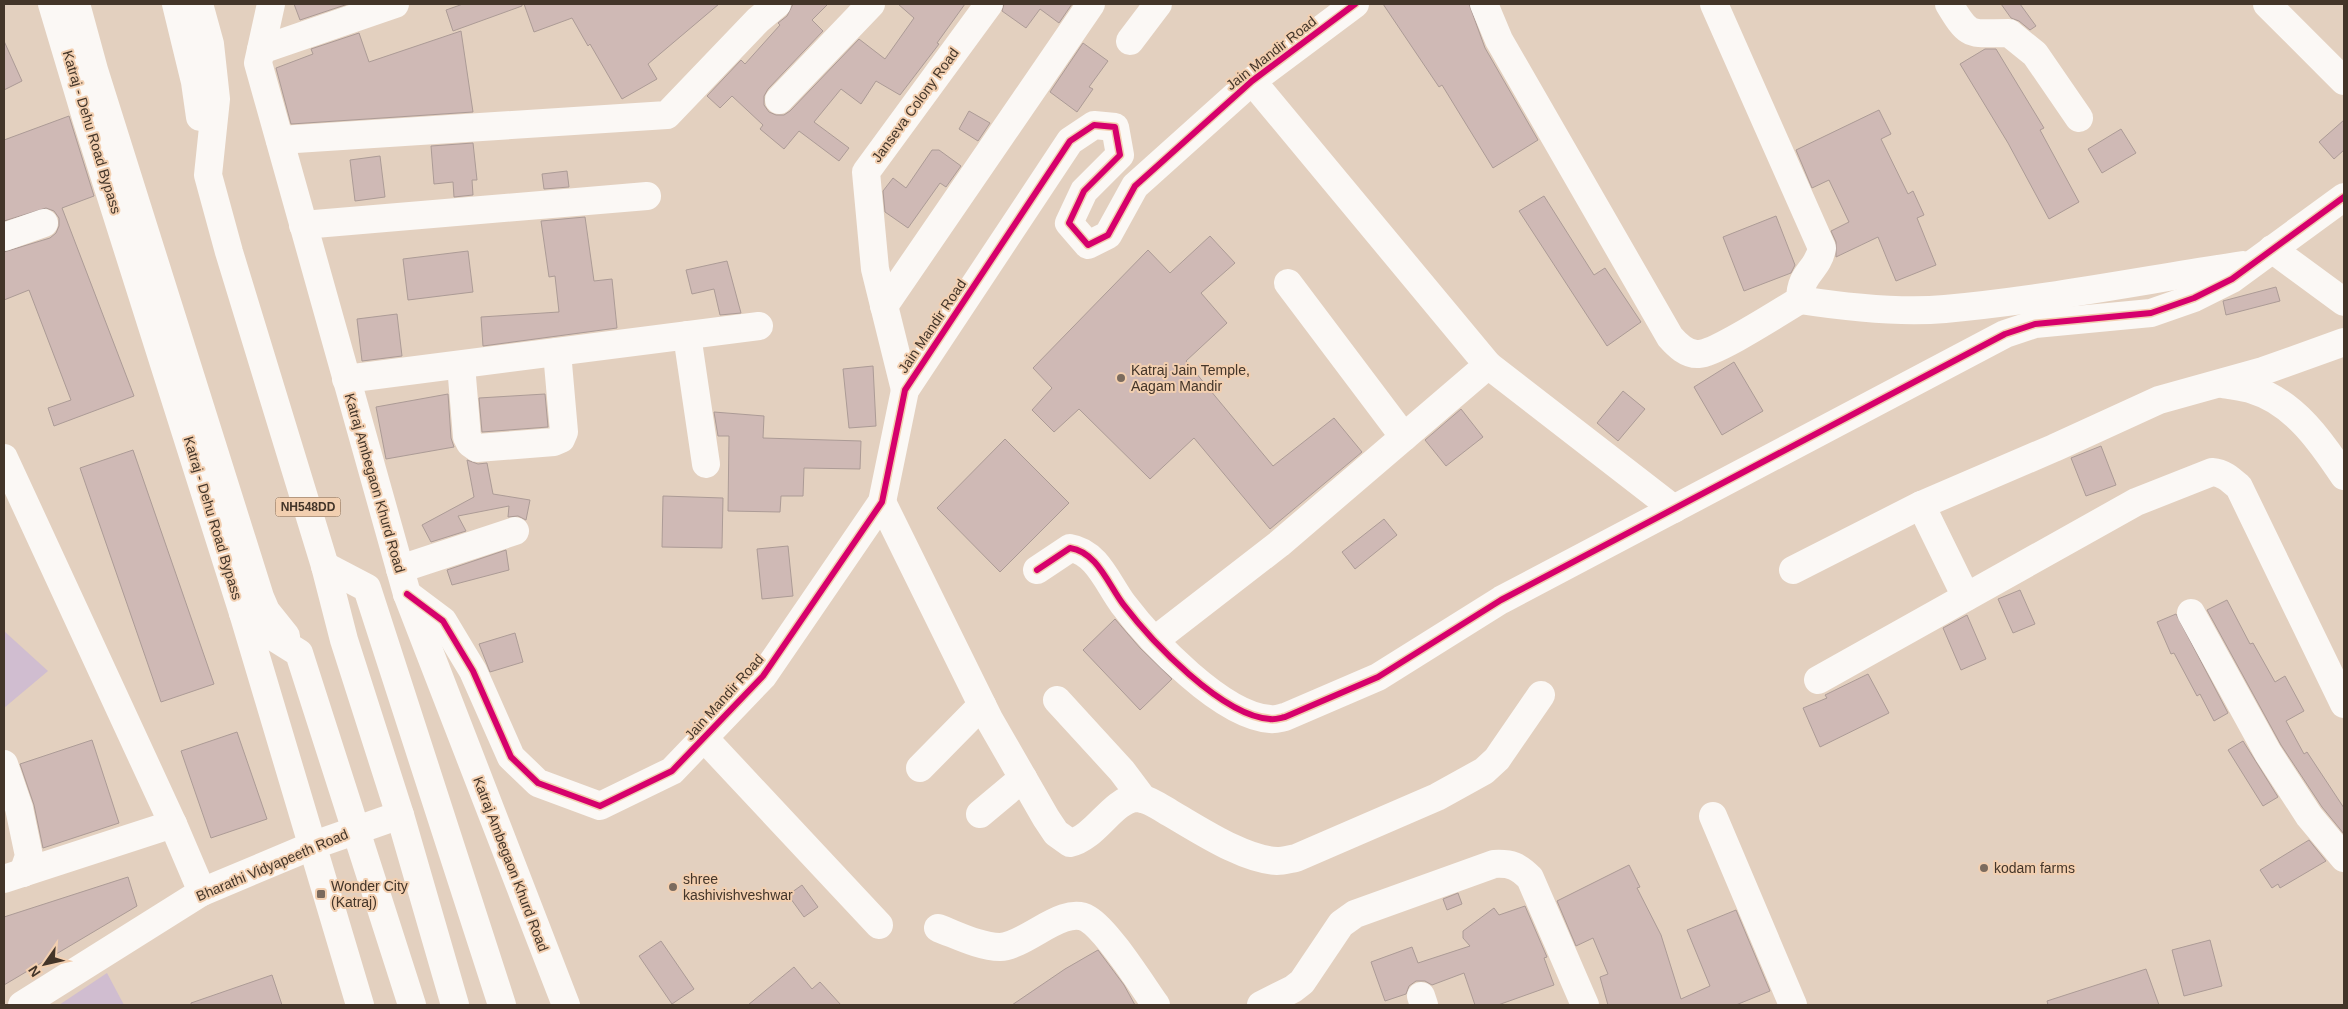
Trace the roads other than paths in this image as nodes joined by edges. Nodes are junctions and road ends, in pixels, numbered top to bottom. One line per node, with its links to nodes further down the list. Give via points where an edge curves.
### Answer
1 (52, 4): 57 (main road, Katraj - Dehu Road Bypass)
2 (76, 4): 60 (main road, via 260,597 266,611)
3 (176, 4): 24 (main road, via 195,82)
4 (199, 4): 24 (main road, NH548DD, via 210,44 216,99)
5 (271, 4): 18 (main road, Katraj Ambegaon Khurd Road)
6 (395, 4): 18 (main road)
7 (777, 4): 23 (main road, via 667,115)
8 (989, 4): 34 (main road, Janseva Colony Road, via 866,172 876,268)
9 (1091, 4): 34 (main road)
10 (1158, 4): 17 (main road)
11 (1355, 4): 19 (main road, Jain Mandir Road)
12 (1484, 4): 32 (main road, via 1499,40 1660,320 1677,344 1686,351 1708,352)
13 (1714, 4): 32 (main road, via 1822,248 1821,257 1805,277)
14 (1949, 4): 22 (main road, via 1962,27 1975,35 2008,33 2035,54)
15 (2267, 4): 20 (main road)
16 (858, 8): 21 (main road)
17 (1130, 41)
18 (261, 50): 23 (main road, Katraj Ambegaon Khurd Road, via 258,63)
19 (1252, 81): 40 (main road); 43 (main road, Jain Mandir Road, via 1135,186 1108,235 1088,244 1069,223 1084,191 1120,155 1115,127 1094,125 1070,141)
20 (2344, 81)
21 (779, 100)
22 (2079, 118)
23 (280, 140): 28 (main road, Katraj Ambegaon Khurd Road)
24 (208, 175): 52 (main road, NH548DD)
25 (647, 196): 28 (main road)
26 (2344, 196): 30 (main road)
27 (44, 223): 29 (main road)
28 (303, 225): 41 (main road, Katraj Ambegaon Khurd Road)
29 (4, 237)
30 (2262, 256): 32 (main road, via 2038,297 1943,309 1850,307); 33 (main road); 50 (main road, via 2232,279 2194,298 2151,313 2035,324 2005,334)
31 (1288, 283): 44 (main road)
32 (1800, 300)
33 (2344, 302)
34 (884, 306): 43 (main road, Janseva Colony Road)
35 (760, 326): 36 (main road)
36 (687, 335): 38 (main road); 46 (main road)
37 (2344, 342): 42 (main road, via 2263,371)
38 (558, 352): 39 (main road); 39 (main road, via 564,432 561,439 554,442 477,448 470,443)
39 (461, 365): 41 (main road)
40 (1488, 365): 44 (main road); 50 (main road)
41 (346, 379): 55 (main road, Katraj Ambegaon Khurd Road)
42 (2218, 383): 47 (main road, via 2254,390 2285,407 2321,441); 49 (main road, via 2159,400)
43 (905, 390): 48 (main road, Jain Mandir Road)
44 (1404, 437): 59 (main road, via 1279,544)
45 (4, 458): 74 (main road)
46 (706, 464)
47 (2344, 476)
48 (882, 502): 65 (main road); 66 (main road, Jain Mandir Road, via 763,676)
49 (1921, 504): 54 (main road); 56 (main road)
50 (1674, 509): 59 (main road, via 1501,600 1378,676 1285,717 1270,720 1220,700)
51 (515, 531): 55 (main road)
52 (325, 566): 72 (main road, NH548DD, via 344,640); 86 (main road, via 367,588)
53 (1037, 570): 59 (main road, via 1070,548 1087,555)
54 (1793, 570)
55 (403, 582): 66 (main road, Jain Mandir Road, via 443,621 473,672 510,757 538,783 600,806 672,771); 87 (main road, Katraj Ambegaon Khurd Road)
56 (1966, 597): 61 (main road); 64 (main road, via 2136,502 2201,475 2220,472 2239,487)
57 (243, 613): 60 (main road, Katraj - Dehu Road Bypass, via 256,626); 76 (main road)
58 (2190, 613): 77 (main road, via 2268,753 2309,816)
59 (1154, 640)
60 (299, 653): 75 (main road)
61 (1818, 680)
62 (1542, 695): 70 (main road, via 1498,759 1484,770 1437,797 1296,858 1266,859 1222,844)
63 (1057, 700): 70 (main road, via 1122,770)
64 (2344, 704)
65 (982, 705): 68 (main road); 69 (main road)
66 (704, 738): 80 (main road)
67 (4, 764): 78 (main road, via 19,808 29,856)
68 (920, 768)
69 (1023, 778): 70 (main road, via 1056,833 1070,843 1086,836 1129,800); 71 (main road)
70 (1143, 799)
71 (980, 814)
72 (400, 815): 75 (main road, Bharathi Vidyapeeth Road); 85 (main road, NH548DD)
73 (1713, 816): 91 (main road)
74 (173, 824): 78 (main road); 79 (main road)
75 (356, 829): 76 (main road, Bharathi Vidyapeeth Road); 84 (main road)
76 (314, 845): 79 (main road, Bharathi Vidyapeeth Road); 83 (main road)
77 (2344, 858)
78 (14, 876)
79 (202, 892): 82 (main road, Bharathi Vidyapeeth Road)
80 (879, 925)
81 (938, 928): 88 (main road, via 1000,947 1064,918 1076,914 1086,917 1108,939)
82 (22, 1005)
83 (360, 1005)
84 (412, 1005)
85 (455, 1005)
86 (502, 1005)
87 (566, 1005)
88 (1156, 1005)
89 (1261, 1005): 90 (main road, via 1302,982 1342,924 1355,914 1494,864 1509,863 1519,867 1530,878)
90 (1585, 1005)
91 (1794, 1005)

